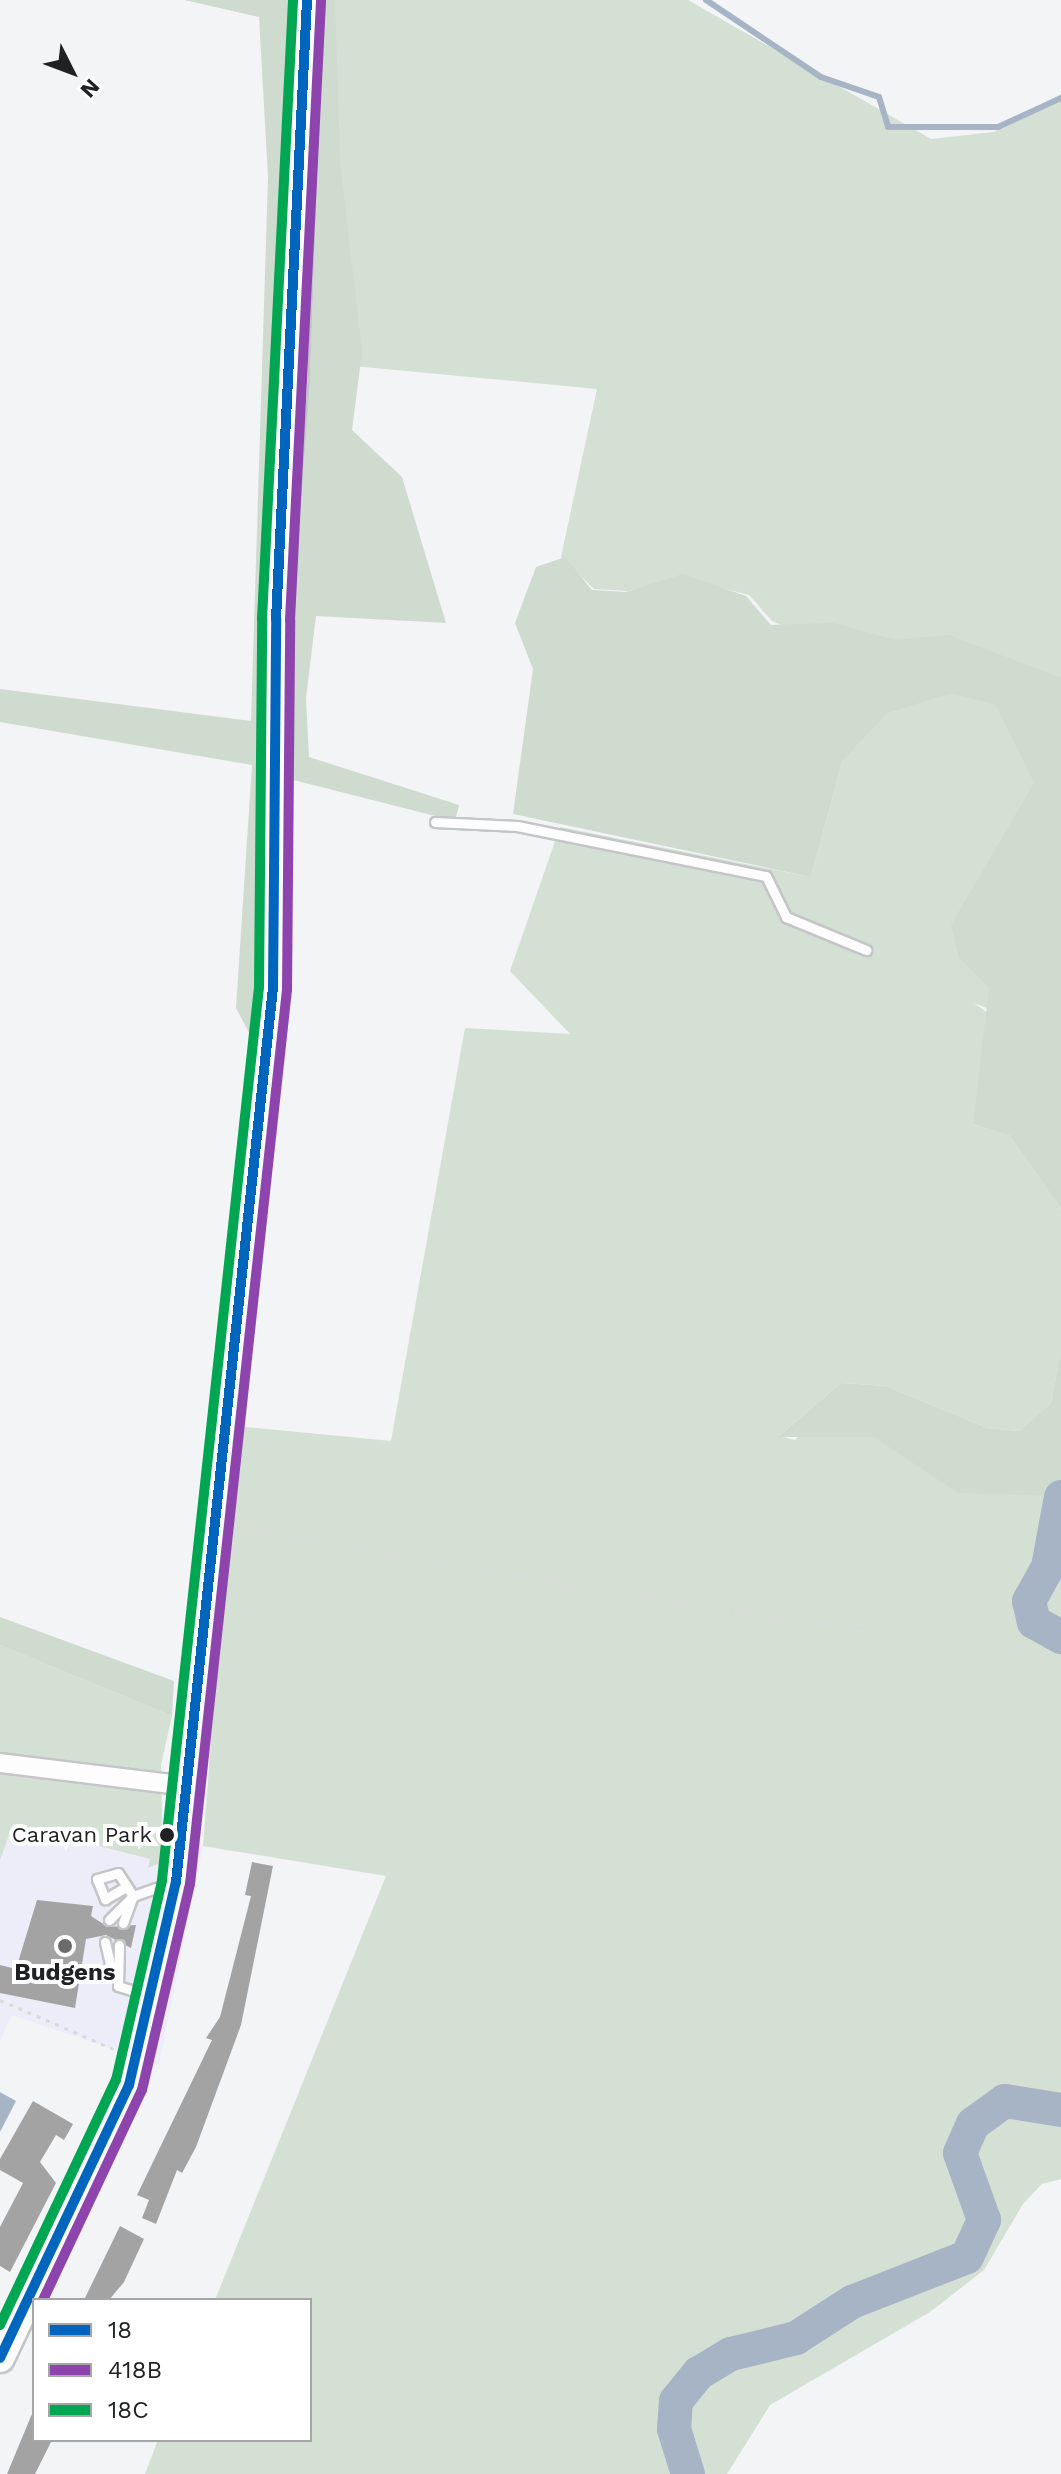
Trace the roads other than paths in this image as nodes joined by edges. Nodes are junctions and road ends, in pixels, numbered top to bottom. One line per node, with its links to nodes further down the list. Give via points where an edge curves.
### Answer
1 (307, 0): 5 (main road, via 276,619 273,988 211,1522)
2 (435, 822): 3 (lane, via 517,826 766,876 786,917)
3 (866, 950)
4 (0, 1763): 5 (street)
5 (187, 1786): 6 (main road)
6 (176, 1882): 8 (lane); 14 (main road)
7 (124, 1888): 8 (lane)
8 (133, 1896): 9 (lane); 10 (lane)
9 (109, 1920)
10 (123, 1923)
11 (105, 1942): 13 (lane)
12 (119, 1945): 13 (lane)
13 (113, 1976): 14 (lane, via 127,1991)
14 (155, 1996): 15 (main road, via 138,2059)
15 (0, 2358)

